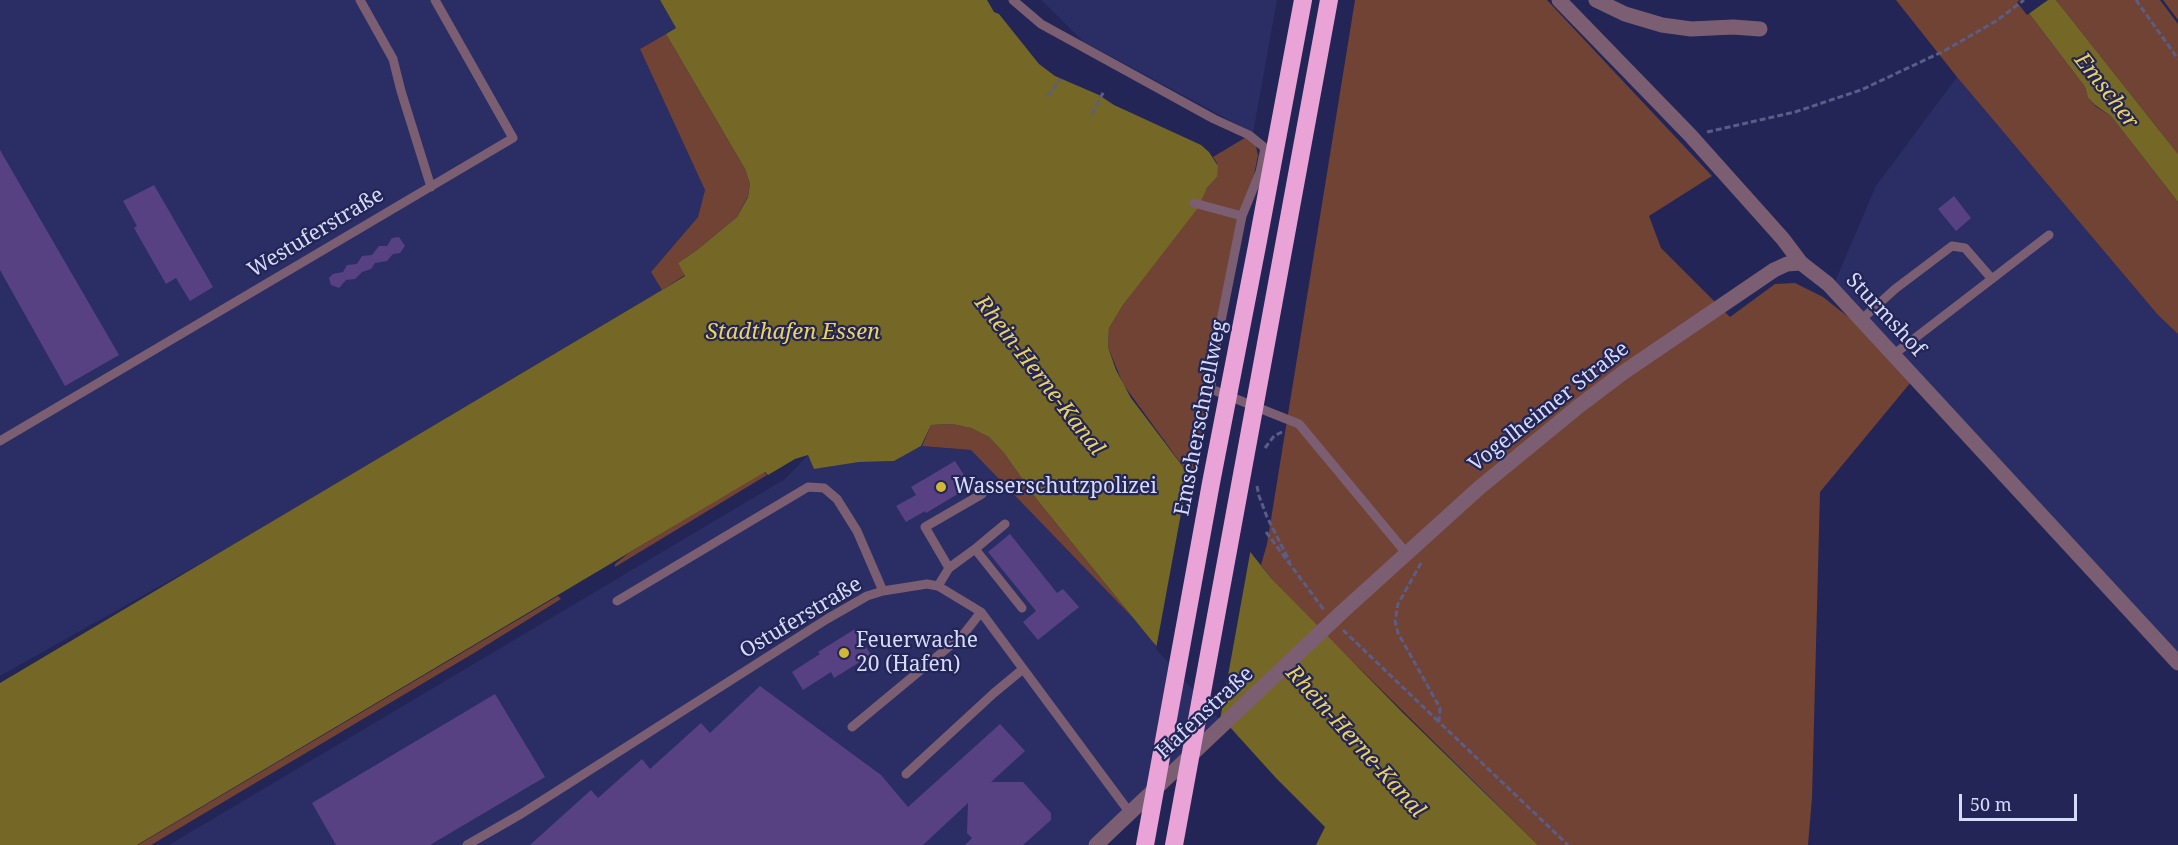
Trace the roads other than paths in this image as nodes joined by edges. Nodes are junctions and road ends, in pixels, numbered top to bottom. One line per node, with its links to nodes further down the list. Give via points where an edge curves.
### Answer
1 (360, 0): 9 (lane, via 393,59)
2 (435, 0): 9 (lane, Westuferstraße, via 513,138)
3 (1013, 0): 11 (lane, via 1041,24 1249,135 1265,148)
4 (1302, 0): 36 (highway, Emscherschnellweg)
5 (1329, 0): 37 (highway)
6 (1559, 0): 13 (street, Sturmshof, via 1690,135)
7 (1596, 0): 8 (street, via 1662,25)
8 (1760, 29)
9 (430, 187): 17 (lane, Westuferstraße)
10 (1194, 203): 11 (lane)
11 (1242, 216): 21 (lane, via 1211,389 1299,424)
12 (2049, 235): 14 (lane)
13 (1801, 263): 15 (street, Sturmshof, via 1828,284); 21 (street, Vogelheimer Straße, via 1774,270 1624,372 1479,488)
14 (1992, 279): 15 (lane, via 1965,248 1952,246); 16 (lane)
15 (1861, 320): 16 (street, Sturmshof)
16 (1893, 354): 29 (street, Sturmshof)
17 (0, 441)
18 (982, 494): 22 (lane, via 925,527)
19 (1005, 524): 20 (lane)
20 (975, 549): 22 (lane); 26 (lane)
21 (1407, 554): 28 (street, Vogelheimer Straße)
22 (949, 568): 23 (lane)
23 (938, 586): 24 (lane, Ostuferstraße); 27 (lane)
24 (883, 591): 25 (lane, via 857,531 837,500 824,488 808,487); 34 (lane, Ostuferstraße, via 826,619)
25 (617, 601)
26 (1022, 608)
27 (981, 612): 30 (lane); 31 (lane, via 963,635)
28 (1340, 618): 33 (street, Hafenstraße)
29 (2178, 663)
30 (1023, 669): 32 (lane); 33 (lane)
31 (852, 727)
32 (906, 774)
33 (1130, 813): 35 (street, Hafenstraße)
34 (467, 845)
35 (1096, 845)
36 (1145, 845)
37 (1174, 845)

